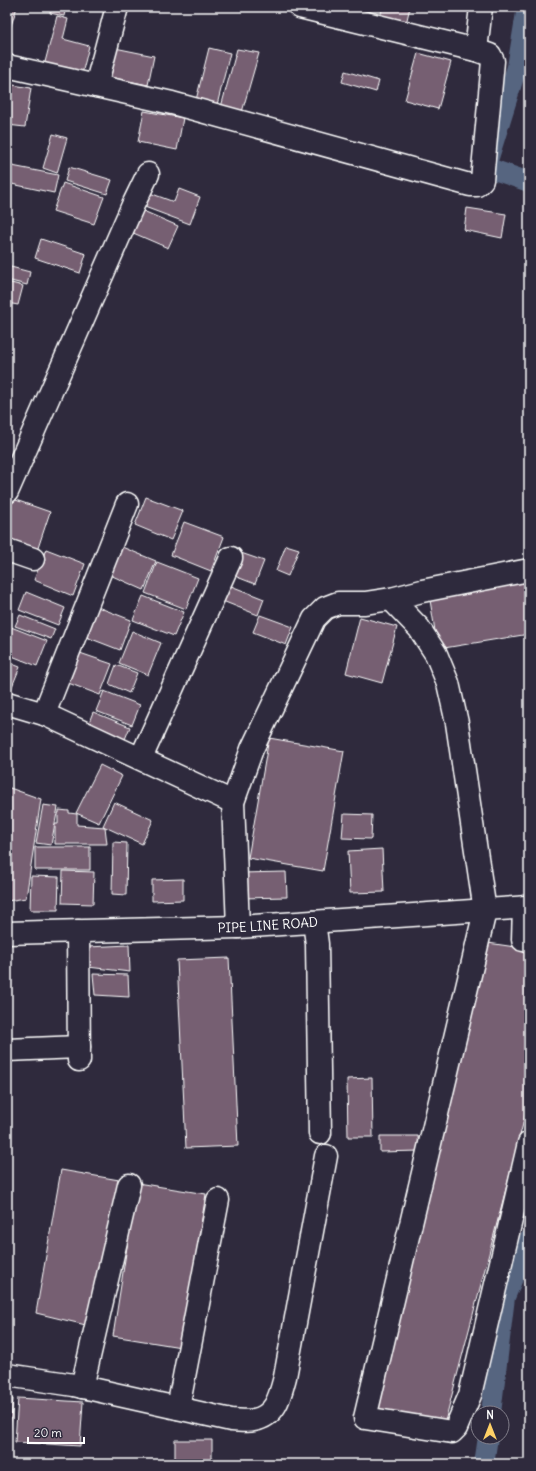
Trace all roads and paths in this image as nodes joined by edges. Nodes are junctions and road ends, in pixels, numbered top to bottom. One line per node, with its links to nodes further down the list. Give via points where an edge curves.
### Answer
1 (117, 7): 6 (street)
2 (300, 7): 4 (street)
3 (482, 7): 4 (street)
4 (476, 50): 6 (street, via 490,55 493,61 482,180 477,185 172,103)
5 (7, 66): 6 (street)
6 (96, 86)
7 (148, 174): 8 (street)
8 (7, 492)
9 (127, 504): 16 (street)
10 (7, 550): 12 (street)
11 (231, 558): 17 (street)
12 (33, 559)
13 (529, 570): 14 (street)
14 (391, 599): 18 (street, via 365,603 338,603 325,608 314,620 252,749); 20 (street, via 419,628 436,654 448,683 457,723)
15 (7, 703): 16 (street)
16 (44, 714): 17 (street)
17 (141, 758): 18 (street)
18 (233, 802): 22 (street)
19 (526, 907): 20 (street, PIPE LINE ROAD); 25 (street, via 523,940)
20 (485, 911): 21 (street, PIPE LINE ROAD); 28 (street, via 365,1418 452,1432 456,1428 470,1395)
21 (314, 922): 22 (street, PIPE LINE ROAD); 27 (street, via 317,944)
22 (238, 926): 23 (street, PIPE LINE ROAD)
23 (78, 931): 24 (street, PIPE LINE ROAD); 26 (street, via 79,1054)
24 (7, 933)
25 (529, 940)
26 (7, 1050)
27 (320, 1133)
28 (529, 1143)
29 (326, 1156): 34 (street, via 285,1377 278,1401 269,1414 253,1420 231,1420)
30 (129, 1186): 33 (street)
31 (218, 1200): 34 (street)
32 (7, 1375): 33 (street)
33 (82, 1387): 34 (street)
34 (178, 1408)

